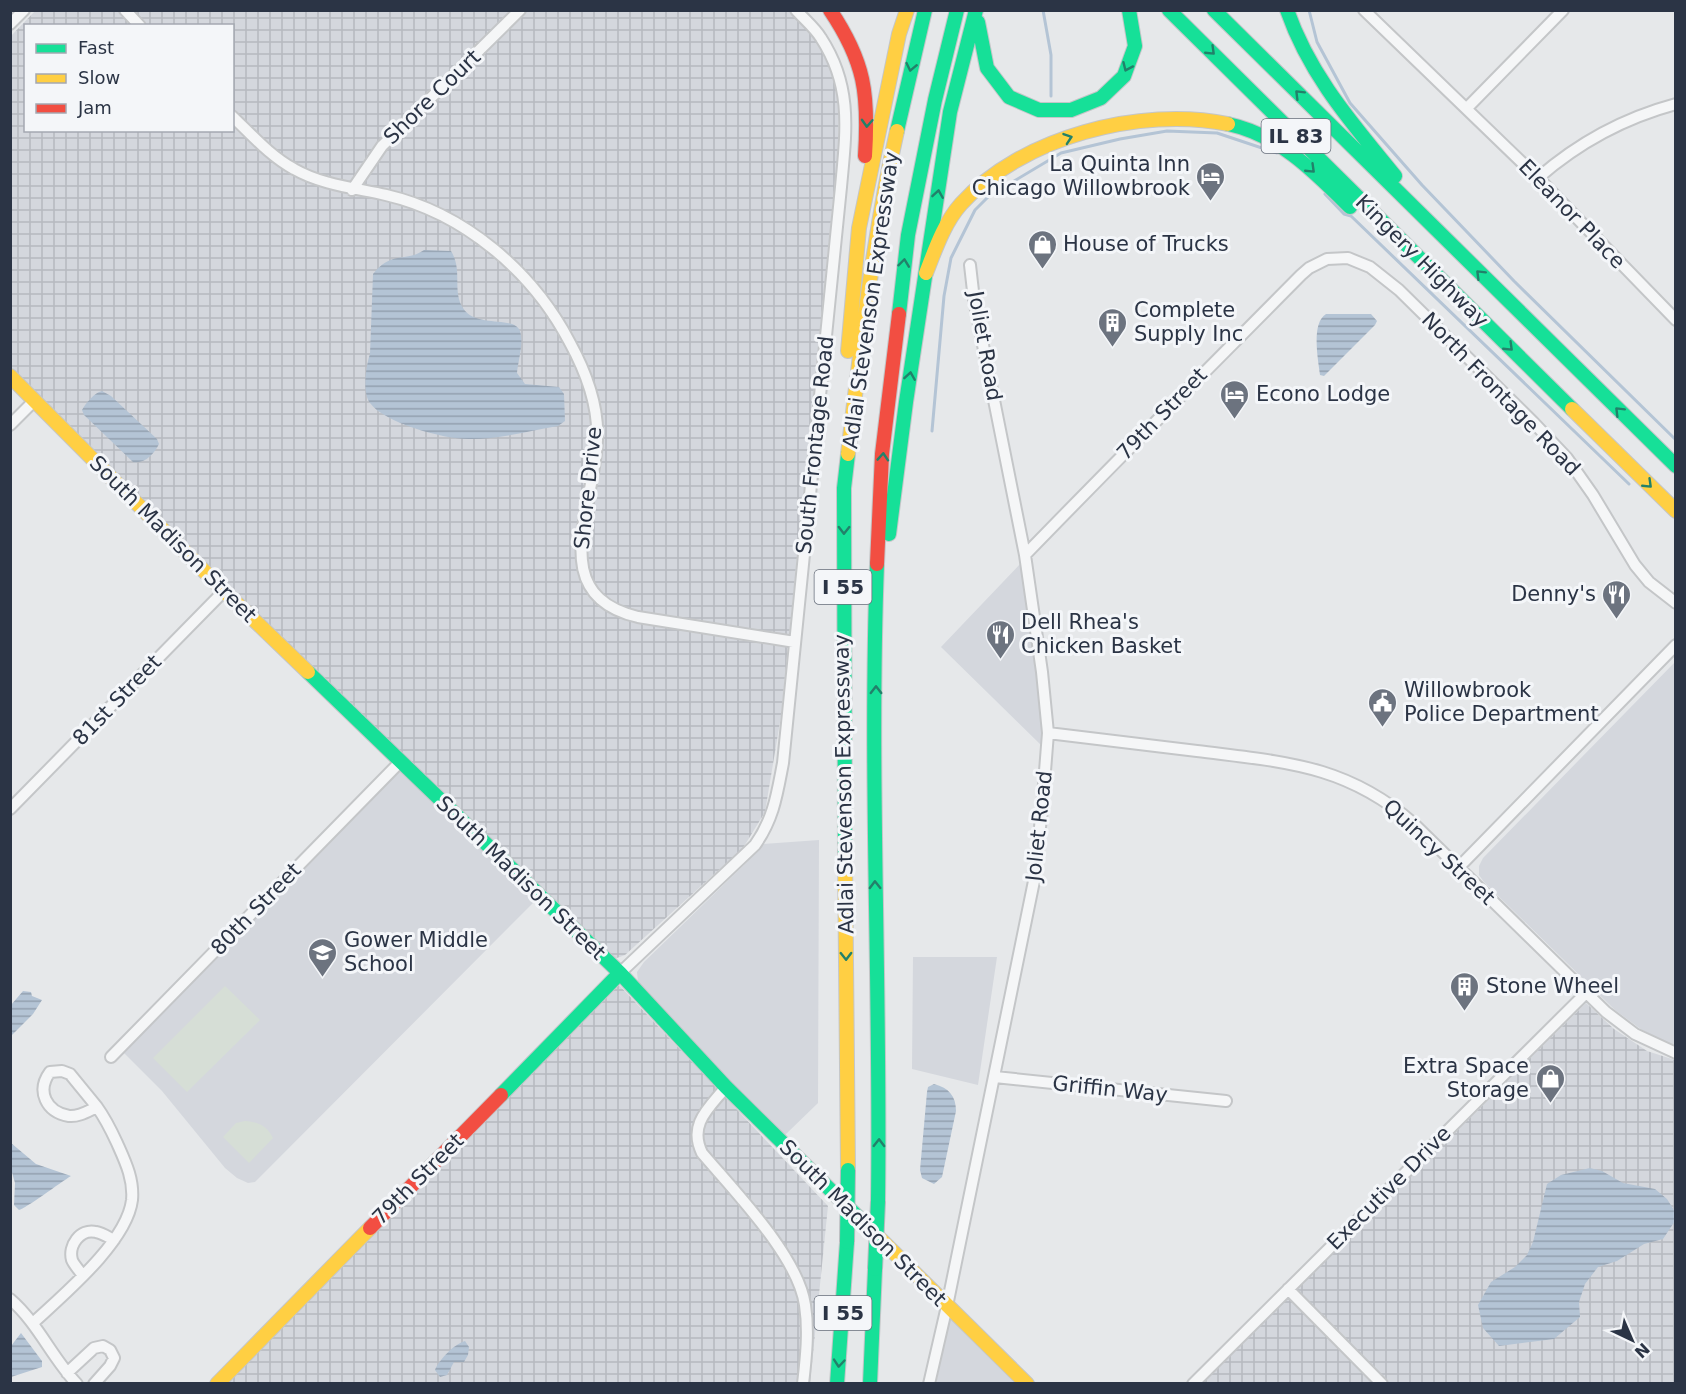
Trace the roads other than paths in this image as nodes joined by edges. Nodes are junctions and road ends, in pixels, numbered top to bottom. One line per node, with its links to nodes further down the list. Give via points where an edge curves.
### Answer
1 (24, 10): 16 (street)
2 (125, 10): 17 (street)
3 (520, 10): 22 (street, Shore Court, via 382,146)
4 (796, 10): 42 (street, South Frontage Road, via 820,36 832,58 846,104)
5 (830, 10): 23 (main road, one-way to 23, via 858,57 865,85 867,110)
6 (907, 10): 23 (main road)
7 (925, 10): 34 (main road, Adlai Stevenson Expressway / I 55, one-way to 34, via 889,166 862,331)
8 (957, 10): 40 (main road, Adlai Stevenson Expressway / I 55, one-way to 8, via 882,454 908,236)
9 (978, 10): 10 (main road, one-way to 9, via 1134,43 1126,73 1118,84 1089,106 1050,113 1017,102 991,76 979,45); 27 (main road, one-way to 9, via 950,112)
10 (1129, 10)
11 (1169, 10): 25 (main road, Kingery Highway / IL 83, one-way to 25)
12 (1214, 10): 24 (main road, Kingery Highway / IL 83, one-way to 12)
13 (1287, 10): 24 (main road, via 1305,55 1341,110)
14 (1364, 10): 19 (street)
15 (1563, 10): 19 (street)
16 (10, 24)
17 (138, 24)
18 (1676, 104): 21 (street, via 1596,135)
19 (1467, 108): 21 (street, Eleanor Place)
20 (234, 118): 22 (street, Shore Drive, via 293,169)
21 (1538, 178): 29 (street, Eleanor Place)
22 (352, 190): 42 (street, Shore Drive, via 412,204 479,238 526,279 563,330 583,371 596,420 597,440 580,553 585,579 596,597 617,612 638,618)
23 (859, 228): 34 (main road, via 843,416)
24 (1445, 239): 33 (main road, Kingery Highway / IL 83, one-way to 24)
25 (1422, 262): 27 (main road, one-way to 25, via 943,228 997,171 1026,154 1082,133 1148,121 1178,120 1227,124 1264,136 1302,161 1354,210); 35 (main road, Kingery Highway / IL 83, one-way to 35)
26 (970, 265): 36 (street, Joliet Road)
27 (926, 273): 40 (main road, one-way to 27, via 888,568 906,402)
28 (1301, 275): 36 (street, 79th Street); 38 (street, North Frontage Road, via 1327,259 1347,258 1370,267 1399,290 1567,458 1635,565)
29 (1676, 320)
30 (10, 376): 31 (main road, South Madison Street)
31 (35, 400): 32 (street); 37 (main road, South Madison Street)
32 (10, 424)
33 (1676, 466)
34 (844, 488): 67 (main road, Adlai Stevenson Expressway / I 55, one-way to 67, bridge, via 848,1170)
35 (1676, 511)
36 (1025, 555): 44 (street, Joliet Road)
37 (224, 591): 45 (main road, South Madison Street); 46 (street, 81st Street)
38 (1664, 593): 39 (street); 41 (street, North Frontage Road)
39 (1676, 595)
40 (876, 600): 68 (main road, Adlai Stevenson Expressway / I 55, one-way to 40, bridge, via 879,1126)
41 (1676, 603)
42 (795, 642): 48 (street, South Frontage Road, via 783,763 766,830)
43 (1676, 645): 47 (street)
44 (1048, 733): 47 (street, Quincy Street, via 1277,761 1329,772 1390,804); 52 (street, Joliet Road, via 1034,881)
45 (401, 761): 48 (main road, South Madison Street); 51 (street, 80th Street)
46 (10, 809)
47 (1459, 867): 49 (street, Quincy Street)
48 (620, 973): 53 (main road, South Madison Street); 65 (main road, 79th Street)
49 (1586, 993): 50 (street, Quincy Street, via 1635,1034); 58 (street, Executive Drive)
50 (1676, 1053)
51 (111, 1057)
52 (995, 1077): 54 (street, Griffin Way); 60 (street, Joliet Road)
53 (726, 1088): 60 (main road, South Madison Street); 66 (street, via 700,1120 697,1142 782,1253 800,1285 807,1324)
54 (1226, 1101)
55 (97, 1107): 55 (street, via 70,1074 50,1072 44,1081 46,1101 57,1111 70,1116); 56 (street, via 127,1165 132,1185 132,1202)
56 (114, 1240): 57 (street); 57 (street, via 88,1231 73,1243 73,1261)
57 (83, 1276): 61 (street)
58 (1288, 1289): 71 (street, Executive Drive); 72 (street)
59 (10, 1299): 61 (street)
60 (947, 1306): 69 (street, Joliet Road); 70 (main road, South Madison Street)
61 (33, 1323): 62 (street)
62 (67, 1373): 63 (street); 64 (street, via 94,1348 103,1346 114,1358)
63 (77, 1383)
64 (94, 1383)
65 (217, 1383)
66 (803, 1383)
67 (837, 1383)
68 (870, 1383)
69 (929, 1383)
70 (1027, 1383)
71 (1193, 1383)
72 (1382, 1383)

